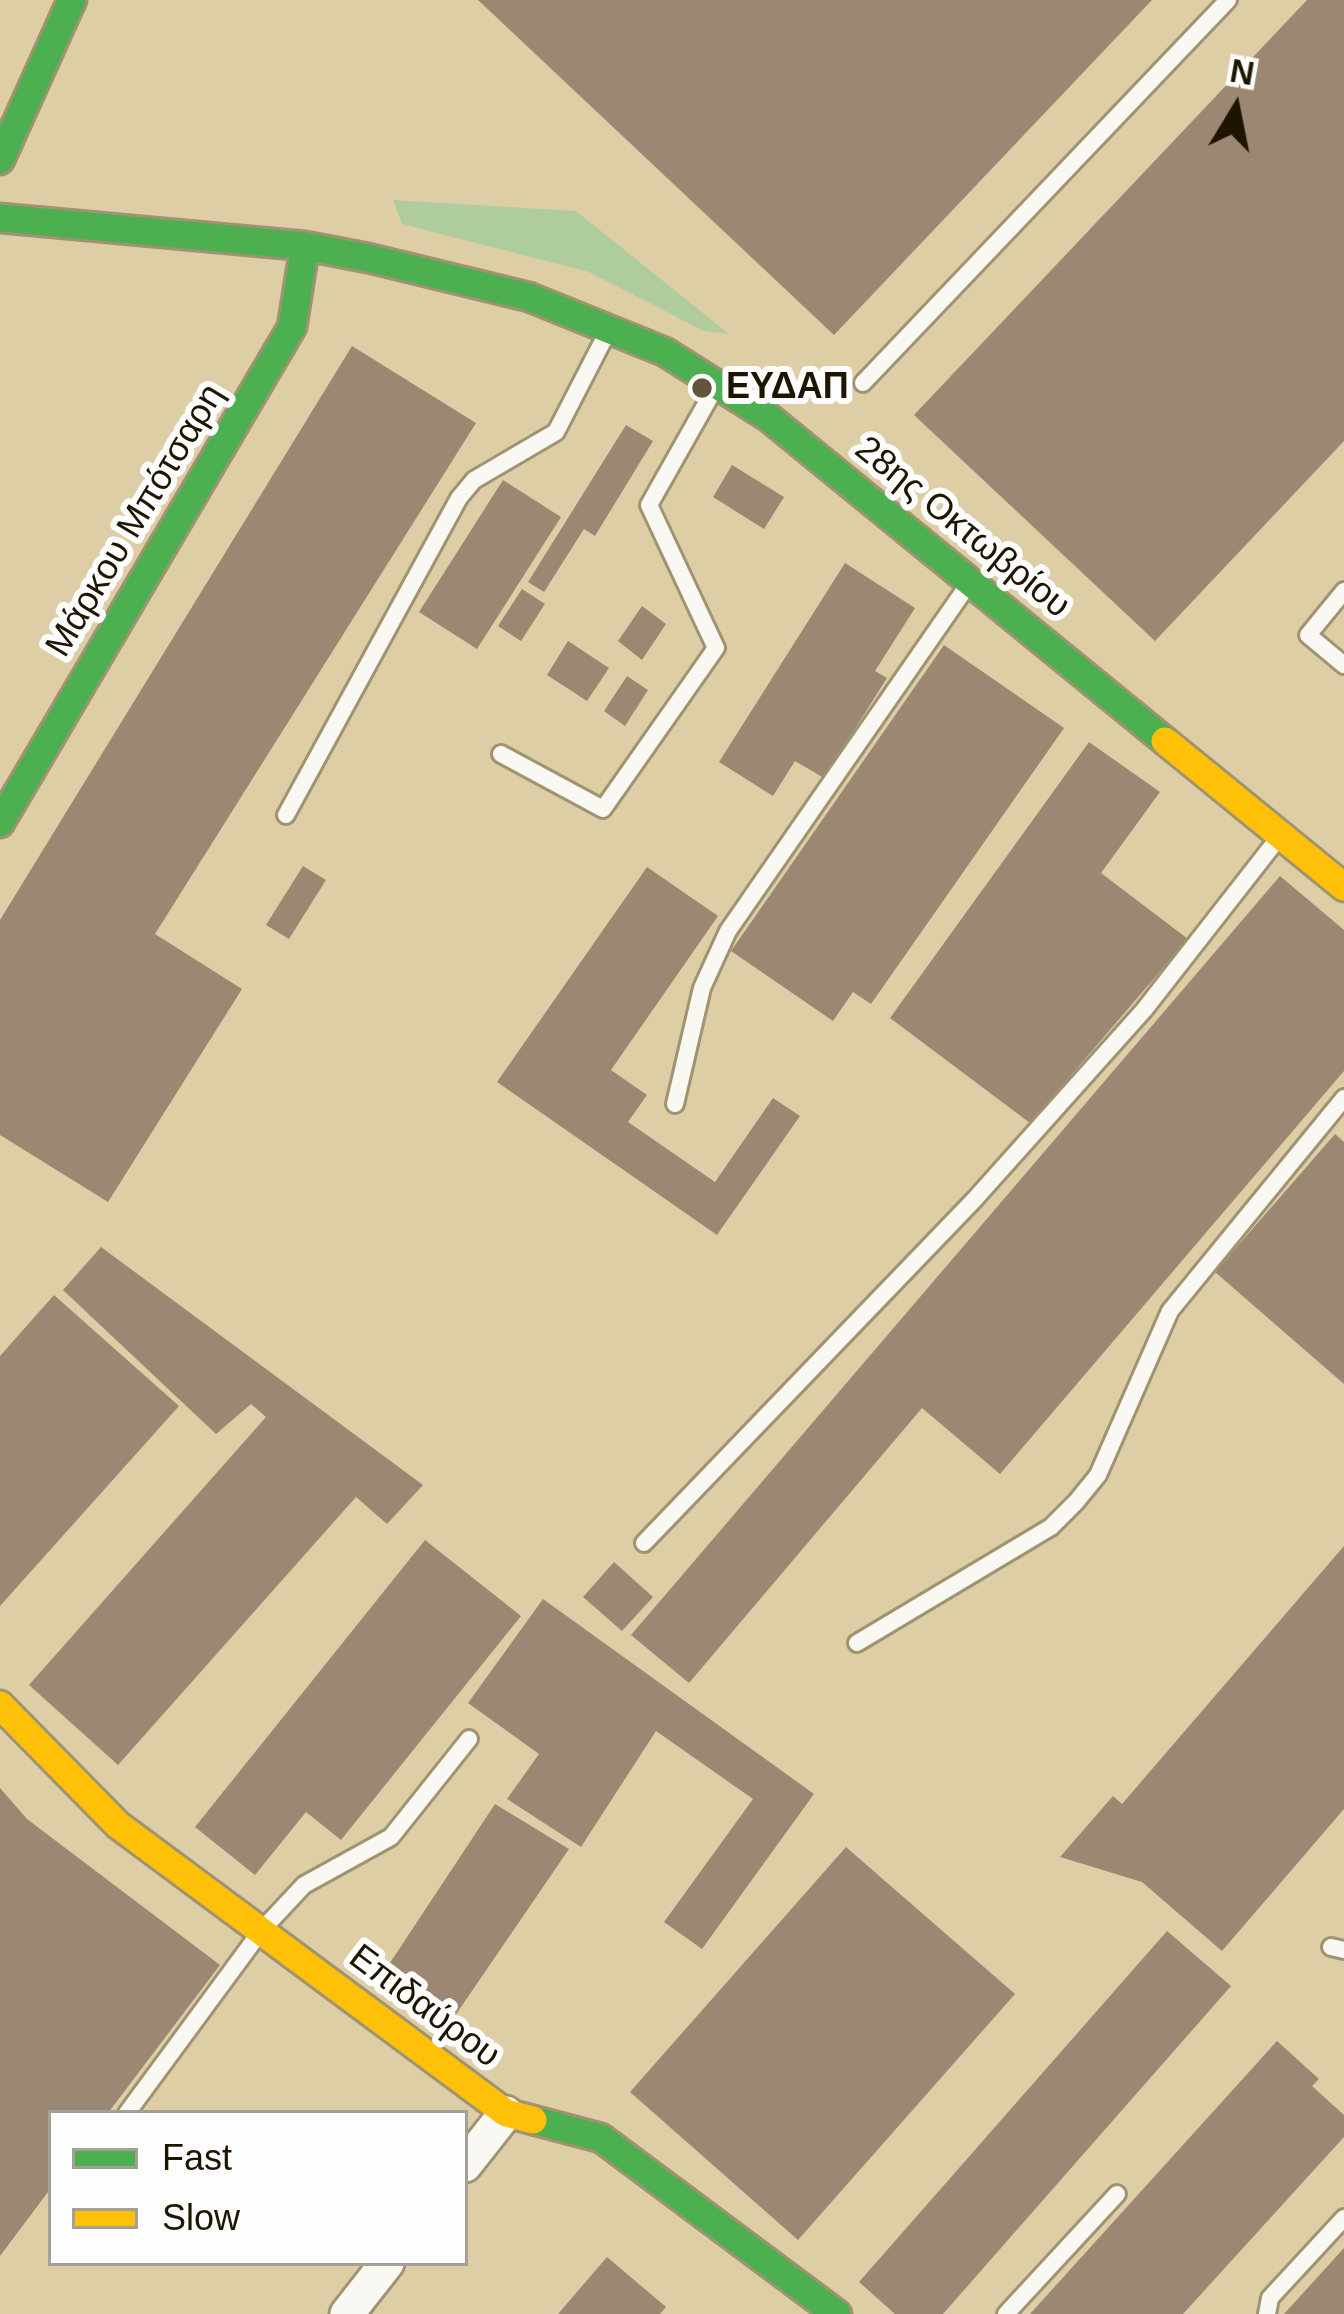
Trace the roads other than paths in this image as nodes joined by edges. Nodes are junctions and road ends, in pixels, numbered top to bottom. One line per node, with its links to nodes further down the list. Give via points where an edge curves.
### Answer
1 (72, 0): 3 (street)
2 (1228, 0): 8 (lane)
3 (0, 160)
4 (0, 218): 5 (street, 28ης Οκτωβρίου)
5 (305, 246): 6 (street, 28ης Οκτωβρίου, via 529,297); 14 (street, Μάρκου Μπότσαρη, via 292,327)
6 (610, 327): 7 (street, 28ης Οκτωβρίου); 13 (lane, via 556,432 474,480 459,498)
7 (718, 382): 9 (street, 28ης Οκτωβρίου); 12 (lane, via 649,505 716,648 603,809)
8 (863, 383)
9 (970, 581): 15 (street, 28ης Οκτωβρίου); 18 (lane, via 728,932 702,988)
10 (1344, 591): 11 (lane, via 1308,635)
11 (1344, 664)
12 (501, 754)
13 (286, 815)
14 (0, 823)
15 (1280, 836): 16 (street, 28ης Οκτωβρίου); 19 (lane, via 1144,1010 974,1200)
16 (1344, 887)
17 (1343, 1101): 20 (lane, via 1171,1310 1098,1475 1076,1502 1052,1527)
18 (675, 1104)
19 (644, 1543)
20 (856, 1643)
21 (0, 1705): 23 (street, Επιδαύρου, via 103,1812)
22 (469, 1739): 23 (lane, via 391,1837 304,1885)
23 (261, 1930): 24 (lane); 25 (street, Επιδαύρου)
24 (129, 2110)
25 (506, 2113): 26 (street); 31 (street, Επιδαύρου, via 601,2138)
26 (468, 2161)
27 (1117, 2194): 32 (lane)
28 (1344, 2218): 33 (lane, via 1270,2298)
29 (385, 2266): 30 (street)
30 (347, 2314)
31 (836, 2314)
32 (1006, 2314)
33 (1267, 2314)

